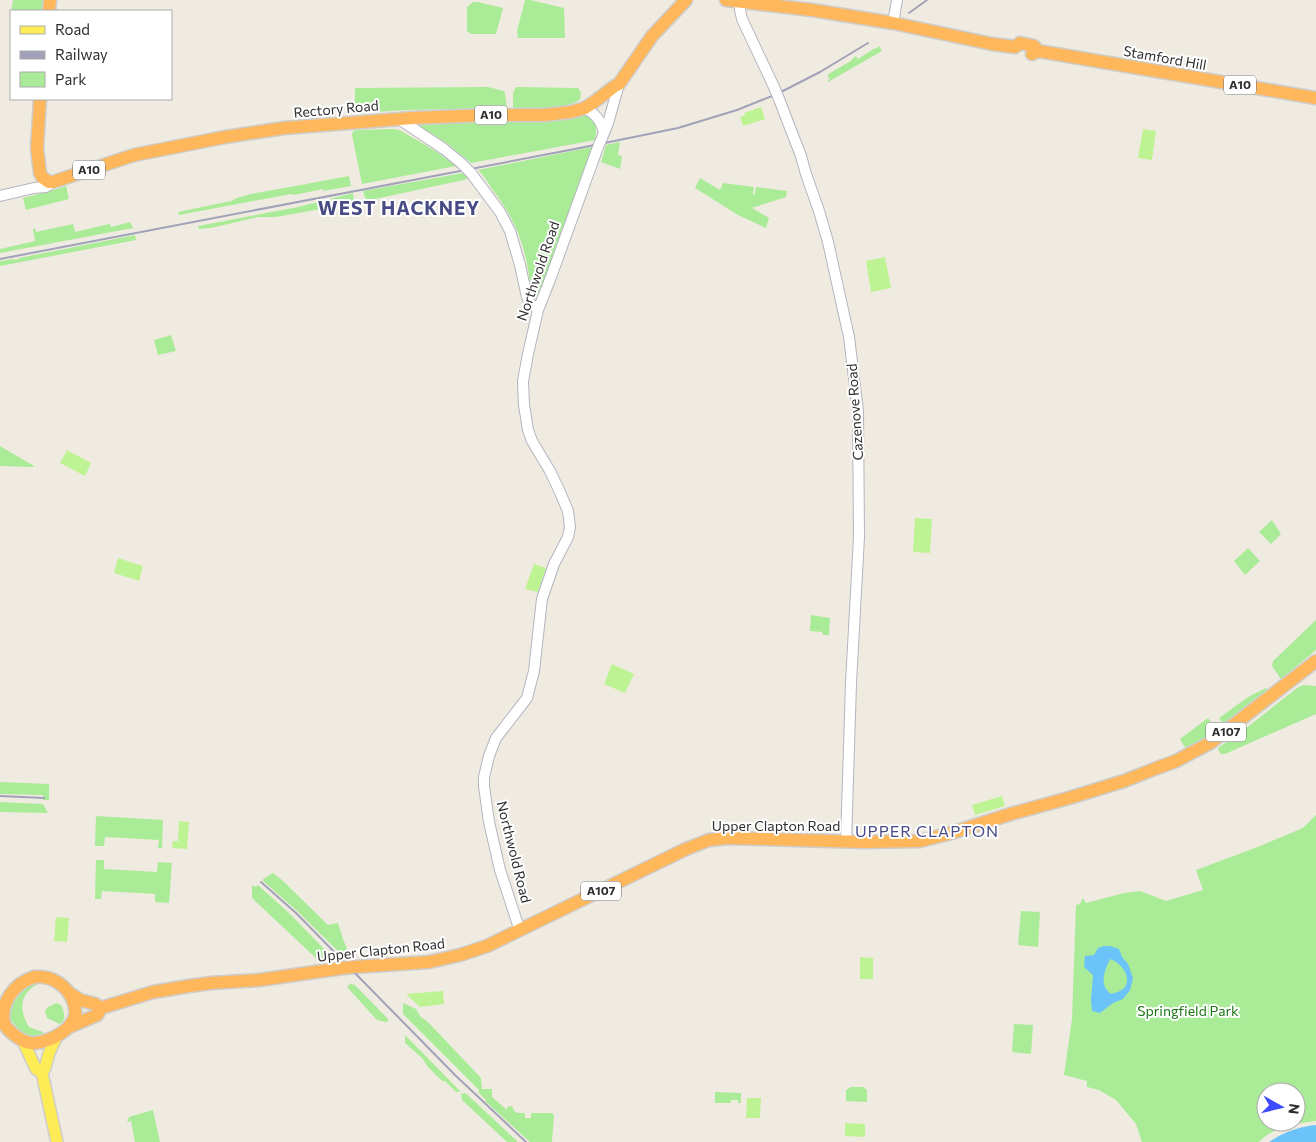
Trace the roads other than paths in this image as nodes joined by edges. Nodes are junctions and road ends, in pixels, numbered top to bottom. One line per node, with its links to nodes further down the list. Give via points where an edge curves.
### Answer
1 (686, 0): 6 (highway, Northwold Road / A10, via 652,36)
2 (726, 0): 4 (highway, Stamford Hill / A10)
3 (897, 0): 5 (street)
4 (740, 2): 5 (highway, Stamford Hill / A10); 18 (street, Cazenove Road, bridge, via 741,18 774,87 819,211 849,337 858,411 859,537)
5 (893, 23): 7 (highway, Stamford Hill / A10, via 992,44 1015,47 1020,43 1034,46 1038,51)
6 (619, 84): 9 (highway, Rectory Road / A10); 11 (street, Northwold Road)
7 (1316, 98)
8 (40, 100): 12 (highway, via 37,148)
9 (584, 108): 10 (highway, Rectory Road / A10, via 544,115); 11 (street, via 602,125)
10 (398, 120): 13 (highway, Rectory Road / A10, via 284,128 224,137 134,155); 16 (street, bridge, via 461,163 500,212 510,231 527,297)
11 (601, 139): 16 (street, Northwold Road)
12 (40, 173): 13 (highway, A10); 14 (street)
13 (53, 182): 14 (street, Rectory Road, via 46,187)
14 (34, 188): 15 (street, Rectory Road)
15 (0, 196)
16 (538, 310): 19 (street, Northwold Road, via 523,381 526,420 532,441 562,497 570,527 542,599 534,671 527,698 496,738 488,756 484,786 488,822)
17 (1316, 662): 18 (highway, Upper Clapton Road / A107, via 1210,744 1166,765 1084,794 935,838)
18 (846, 842): 19 (highway, Upper Clapton Road / A107, via 709,840)
19 (520, 931): 22 (highway, Upper Clapton Road / A107, via 448,958 189,986 153,992)
20 (68, 992): 21 (highway, via 58,982 39,977 24,981); 22 (highway); 24 (highway, via 75,1011)
21 (6, 993): 23 (highway)
22 (101, 1008): 24 (highway, Upper Clapton Road / A107, via 97,1015)
23 (2, 1023): 26 (highway)
24 (69, 1026): 25 (highway, A107)
25 (57, 1036): 26 (highway, A107, via 35,1043); 27 (main road)
26 (22, 1041): 27 (main road, via 36,1069)
27 (42, 1073): 28 (main road)
28 (57, 1142)

